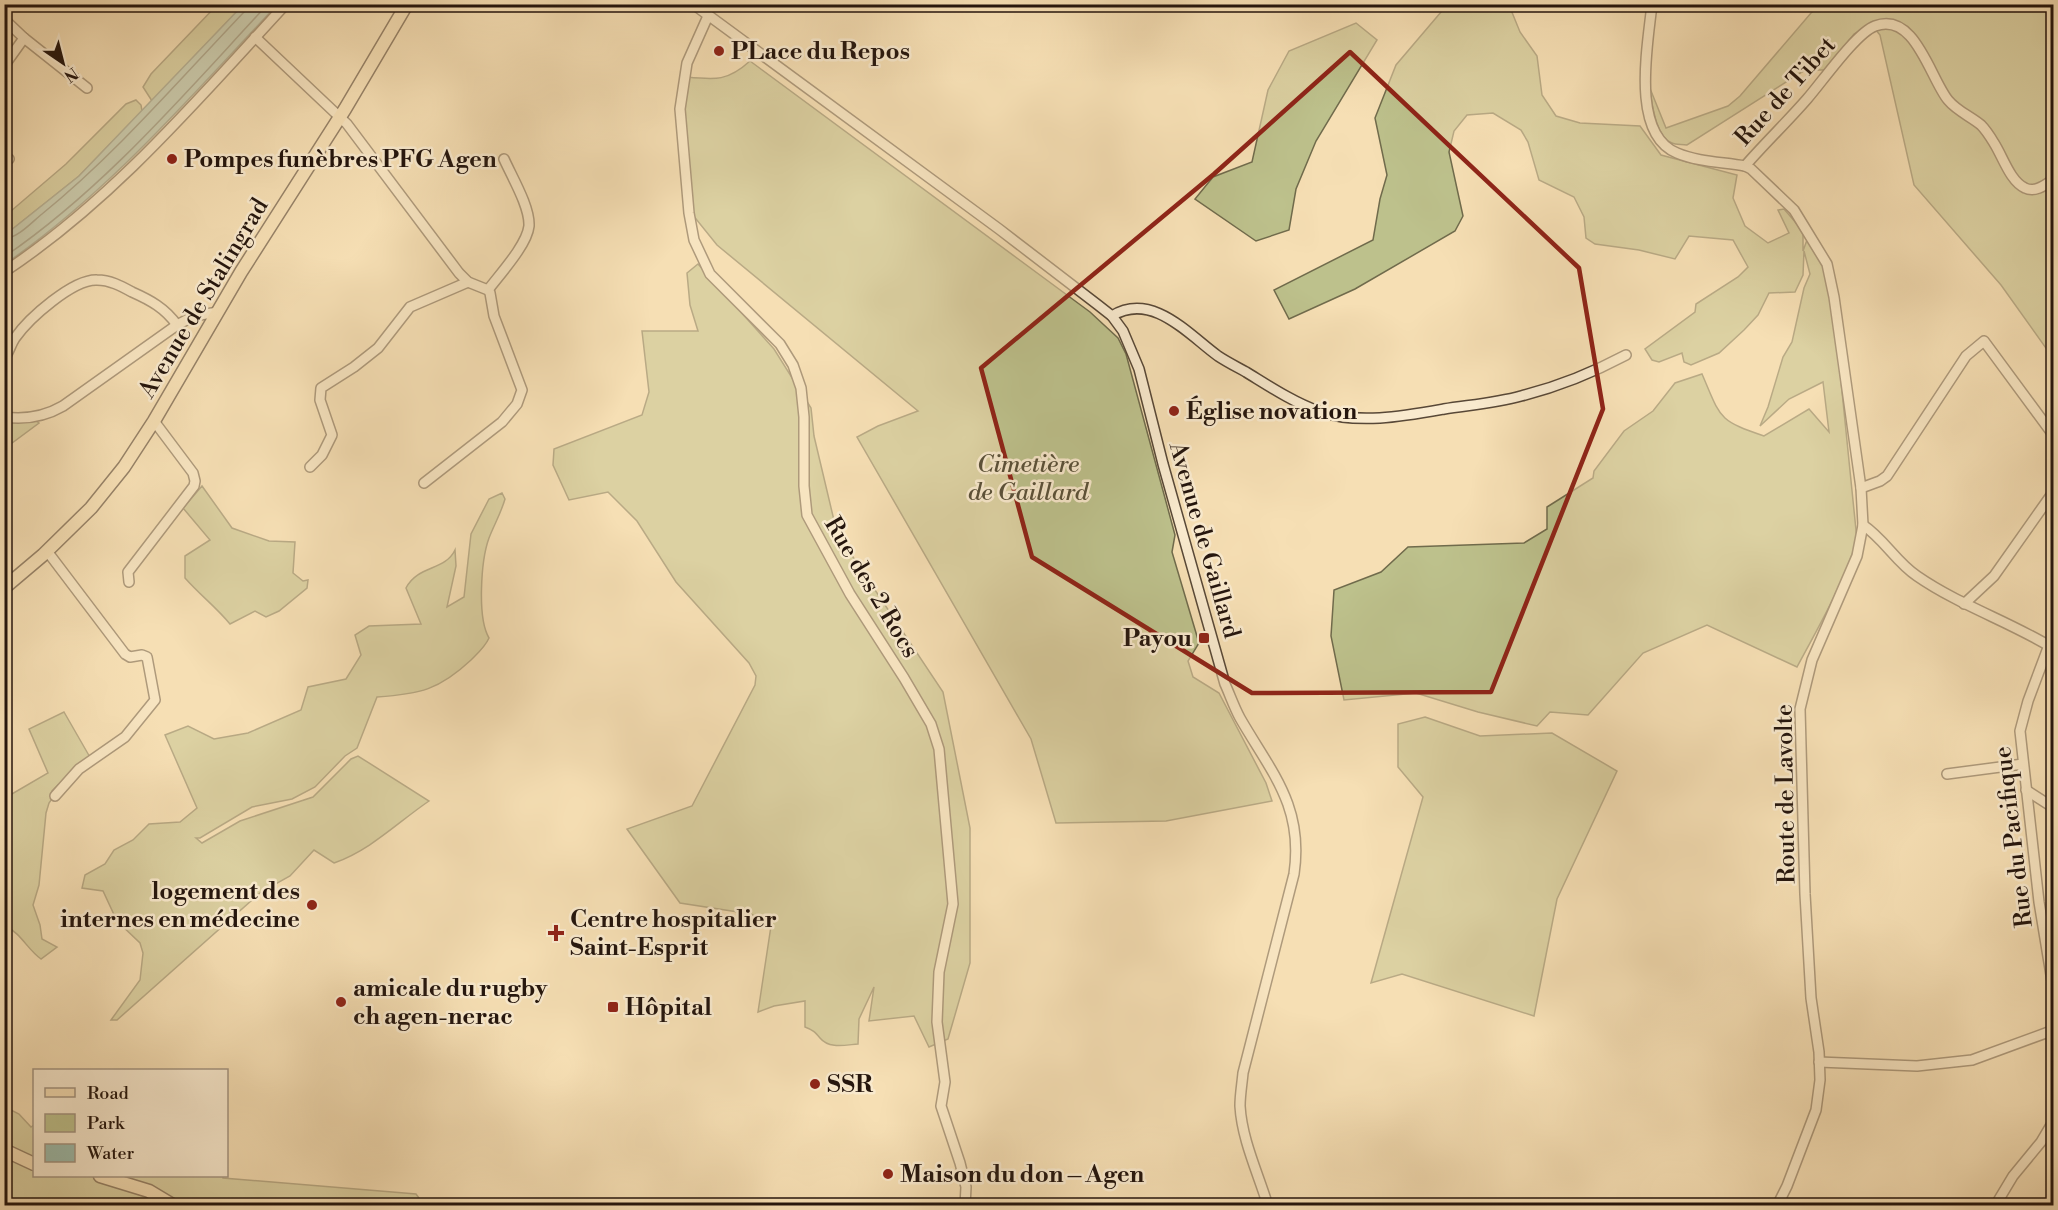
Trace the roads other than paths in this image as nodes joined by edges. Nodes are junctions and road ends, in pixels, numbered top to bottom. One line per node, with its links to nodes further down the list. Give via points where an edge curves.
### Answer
1 (286, 4): 7 (street)
2 (407, 4): 11 (main road, Avenue de Stalingrad)
3 (1652, 4): 13 (street, via 1645,89 1657,136 1677,153)
4 (698, 6): 5 (street, Avenue de Gaillard)
5 (708, 16): 19 (street, Avenue de Gaillard); 54 (street, Rue des 2 Rocs, via 687,63 680,109 694,240 710,274 780,344 793,365 802,396 807,515 850,594 931,724 939,749 953,904 939,972 937,1023 945,1082 941,1106 966,1187)
6 (4, 19): 8 (street)
7 (255, 37): 11 (street); 15 (street, via 118,182 72,223)
8 (24, 38): 9 (street); 10 (street)
9 (4, 66)
10 (87, 88)
11 (340, 116): 16 (street); 18 (main road, Avenue de Stalingrad)
12 (504, 159): 17 (street, via 525,208 528,227 523,242)
13 (1745, 166): 14 (street, Rue de Tibet, via 1860,36 1872,27 1890,23 1913,40 1948,100 1982,126 2018,184 2036,189); 31 (street, Route de Lavolte, via 1794,210 1827,264)
14 (2054, 179)
15 (4, 272)
16 (468, 282): 17 (street); 29 (street, via 410,307 384,342 321,388 320,400 332,435 322,455)
17 (488, 290): 30 (street, via 522,390 502,423)
18 (218, 312): 20 (street); 21 (main road, Avenue de Stalingrad)
19 (1112, 316): 24 (street, via 1133,309 1163,315 1220,358 1279,392 1320,412 1361,418 1402,416 1520,397); 55 (street, Avenue de Gaillard, via 1124,331 1139,369 1225,684 1239,716 1286,795 1294,822 1294,874 1243,1073 1240,1106)
20 (180, 323): 21 (street, via 198,320); 22 (street, via 143,297 108,281 91,280 44,308); 26 (street, via 63,406 48,414)
21 (210, 325): 27 (main road, Avenue de Stalingrad)
22 (16, 337): 23 (street); 25 (street)
23 (4, 340)
24 (1626, 355)
25 (4, 358)
26 (4, 417)
27 (154, 421): 36 (main road, Avenue de Stalingrad, via 91,508); 37 (street, via 195,481 128,572)
28 (2054, 436): 31 (street, via 1984,341 1966,356 1887,476)
29 (310, 467)
30 (424, 483)
31 (1861, 488): 33 (street, Route de Lavolte)
32 (2054, 490): 39 (street, via 1994,576)
33 (1863, 525): 34 (street, Route de Lavolte); 35 (street)
34 (1860, 543): 35 (street); 48 (street, Route de Lavolte, via 1812,660 1800,708 1811,998)
35 (1882, 543): 39 (street, via 1907,569)
36 (47, 551): 38 (main road, Avenue de Stalingrad); 44 (street, via 125,654 147,657 155,700 125,737 79,769)
37 (129, 582)
38 (4, 588)
39 (1964, 604): 40 (street)
40 (2051, 647): 41 (street, Rue du Pacifique, via 2028,701 2020,732)
41 (2024, 764): 42 (street); 43 (street, Rue du Pacifique)
42 (1947, 774)
43 (2026, 790): 45 (street); 46 (street, Rue du Pacifique)
44 (55, 796)
45 (2054, 808)
46 (2054, 993)
47 (2054, 1030): 48 (street, via 1971,1060 1917,1066)
48 (1819, 1062): 56 (street, Route de Lavolte, via 1816,1110)
49 (2054, 1120): 57 (street)
50 (4, 1150): 51 (main road)
51 (33, 1164)
52 (103, 1177): 53 (main road, via 149,1191)
53 (174, 1206)
54 (965, 1206)
55 (1268, 1206)
56 (1777, 1206)
57 (1995, 1206)

